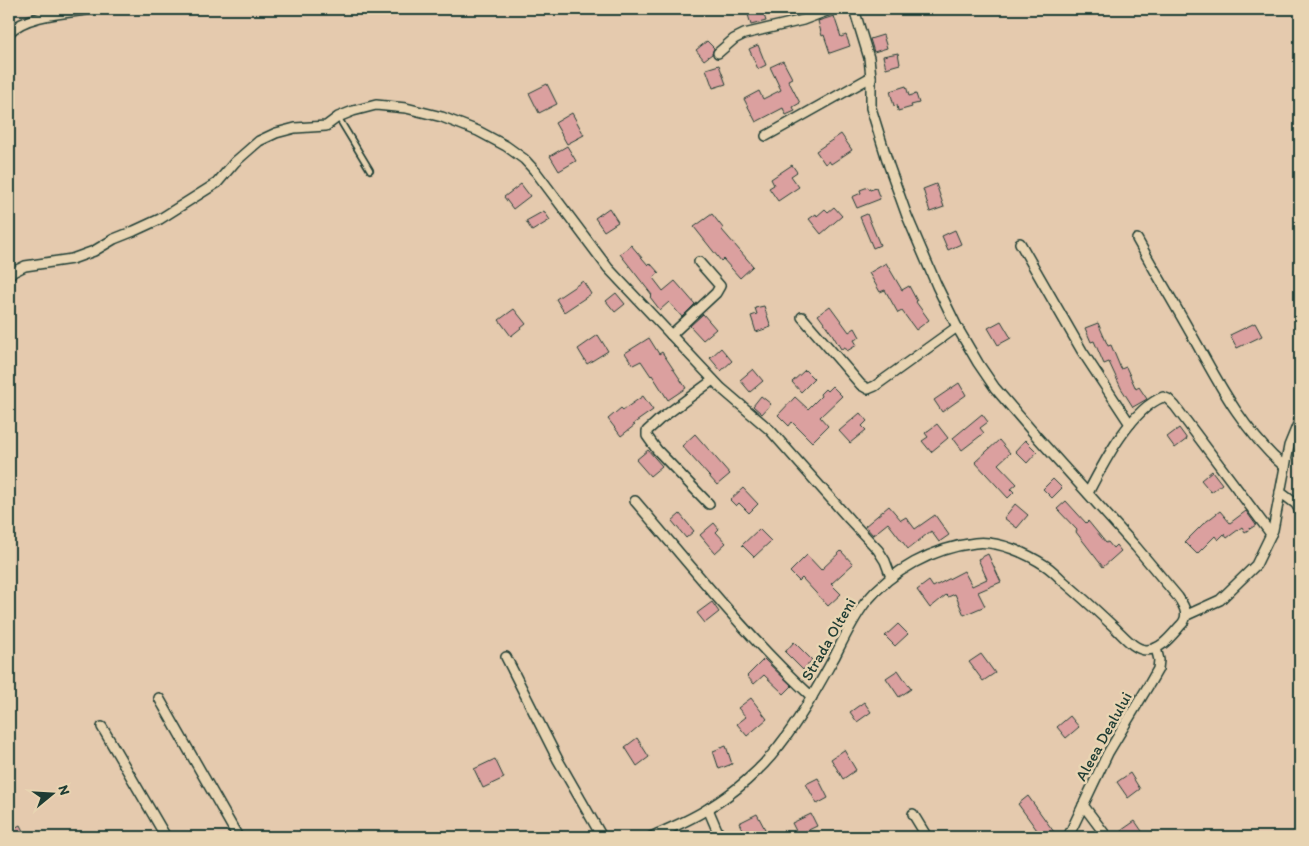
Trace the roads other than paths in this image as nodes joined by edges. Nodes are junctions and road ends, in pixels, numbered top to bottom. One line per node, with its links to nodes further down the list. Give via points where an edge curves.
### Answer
1 (93, 9): 4 (street, via 27,21)
2 (832, 9): 5 (street, via 804,20 744,34 734,38)
3 (854, 9): 6 (street)
4 (9, 33)
5 (718, 53)
6 (872, 77): 8 (street); 15 (street, via 871,108 889,166 907,216)
7 (338, 117): 9 (lane); 13 (street, via 326,126 295,128 259,142 217,183 160,219 94,251 72,259 25,266); 16 (street, via 376,105 406,108 442,117 506,146 536,172 608,268)
8 (766, 136)
9 (370, 170)
10 (1137, 239): 20 (street, via 1220,386 1248,428 1270,455)
11 (1020, 243): 19 (street, via 1082,351)
12 (699, 262): 16 (street, via 720,287)
13 (9, 274)
14 (802, 317): 15 (street, via 861,385 868,388 890,376)
15 (957, 326): 22 (street, via 995,388)
16 (671, 335): 17 (street)
17 (713, 380): 24 (street, via 647,431 657,450); 27 (street, via 776,437 878,550)
18 (1300, 419): 20 (street)
19 (1130, 424): 22 (street); 26 (street, via 1157,399 1163,396 1168,399)
20 (1285, 467): 21 (street)
21 (1280, 492): 25 (street); 26 (street)
22 (1088, 494): 28 (street, via 1178,597)
23 (635, 501): 31 (street, via 762,648)
24 (708, 504)
25 (1300, 510)
26 (1271, 534): 28 (street, via 1256,564 1220,600)
27 (891, 577): 29 (street, Strada Olteni, via 917,560 946,550 993,542 1046,566 1141,649); 31 (street, Strada Olteni, via 865,603)
28 (1187, 615): 29 (street, via 1185,622)
29 (1156, 648): 34 (street, Aleea Dealului, via 1158,669 1108,753)
30 (506, 657): 39 (street, via 558,760)
31 (812, 697): 35 (street, Strada Olteni, via 779,746 740,786)
32 (159, 698): 38 (street)
33 (102, 728): 37 (street)
34 (1083, 805): 43 (street, Aleea Dealului); 44 (street)
35 (708, 809): 40 (street, Strada Olteni); 41 (street)
36 (912, 814): 42 (street)
37 (166, 837)
38 (238, 837)
39 (602, 837)
40 (651, 837)
41 (720, 837)
42 (926, 837)
43 (1068, 837)
44 (1107, 837)

